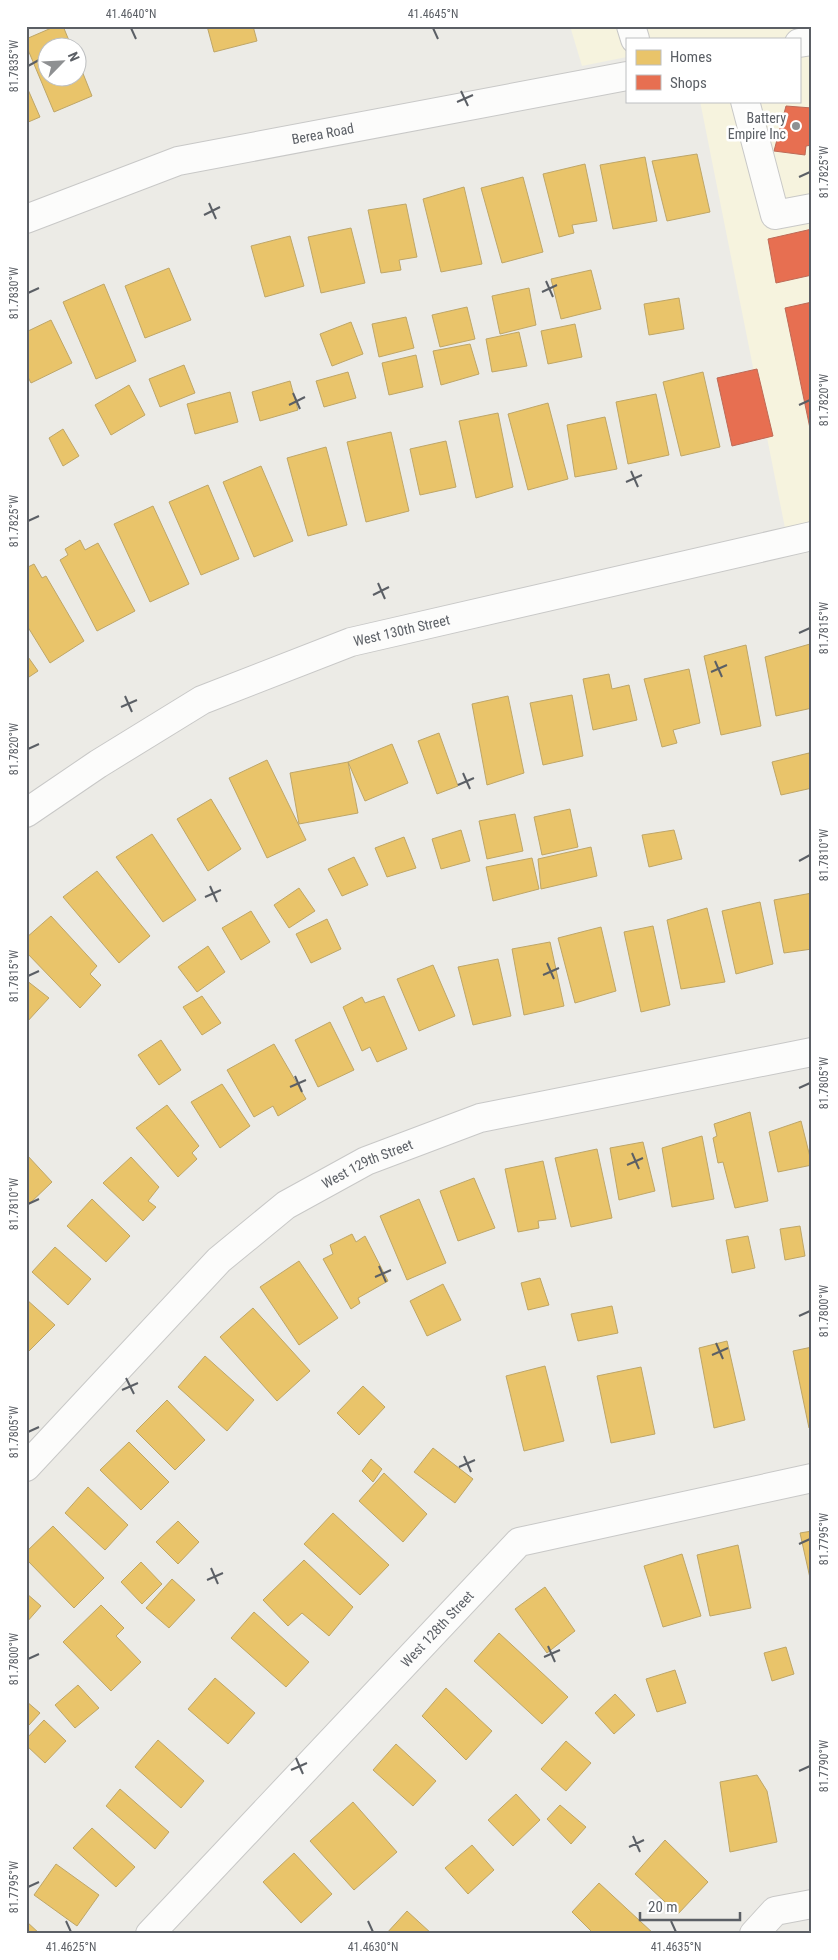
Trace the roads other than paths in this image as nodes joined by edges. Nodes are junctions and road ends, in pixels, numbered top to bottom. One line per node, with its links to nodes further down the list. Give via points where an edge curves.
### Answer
1 (631, 26): 2 (street)
2 (635, 38)
3 (626, 76): 6 (street, Berea Road, via 178,162)
4 (745, 102): 5 (street, via 775,215)
5 (812, 208)
6 (26, 219)
7 (812, 536): 8 (street, West 130th Street, via 351,642 202,700)
8 (26, 813)
9 (812, 1052): 10 (street, West 129th Street, via 480,1118 366,1161 286,1205 219,1260)
10 (26, 1466)
11 (812, 1478): 13 (street, West 128th Street, via 519,1542)
12 (812, 1904): 14 (street, via 775,1911)
13 (150, 1934)
14 (754, 1934)

